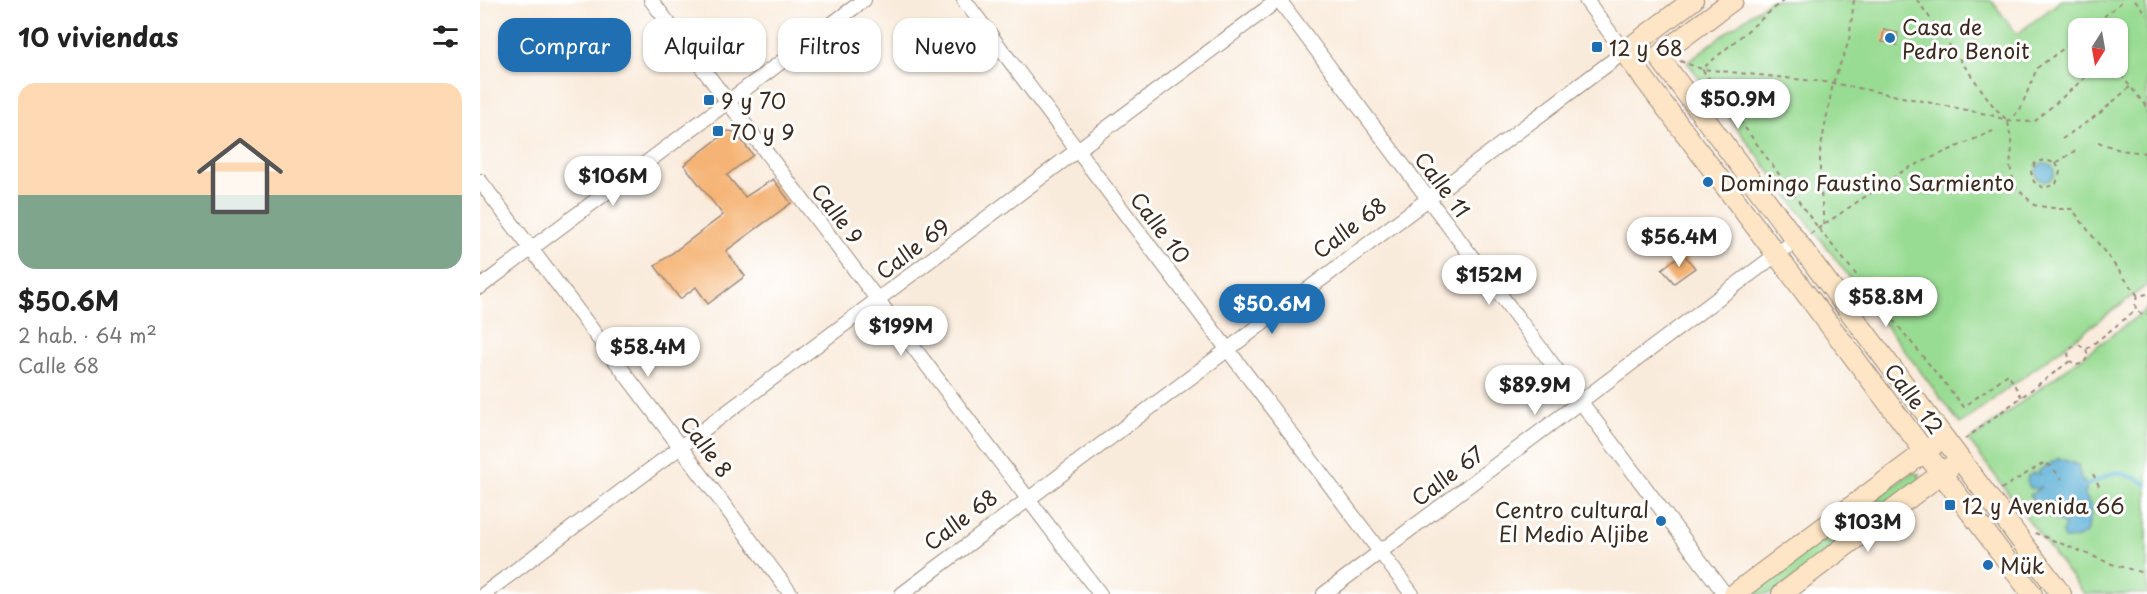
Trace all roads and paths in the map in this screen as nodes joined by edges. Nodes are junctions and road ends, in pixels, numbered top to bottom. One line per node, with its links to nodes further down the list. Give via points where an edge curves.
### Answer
1 (651, 0): 24 (street, Calle 9)
2 (864, 0): 24 (street)
3 (964, 0): 30 (street, Calle 10)
4 (1279, 0): 30 (street, Calle 69); 35 (street, Calle 11)
5 (1586, 0): 16 (street, Calle 12)
6 (1693, 0): 16 (main road, Calle 68)
7 (1733, 0): 17 (main road)
8 (1784, 0): 19 (path)
9 (1854, 0): 22 (path, via 1849,41)
10 (1917, 0): 26 (path)
11 (2124, 0): 14 (path)
12 (2135, 0): 13 (path)
13 (2147, 14)
14 (2102, 18)
15 (2068, 45): 26 (path, via 2037,68 2020,110)
16 (1624, 51): 17 (street); 35 (street, Calle 68); 40 (main road, Calle 12)
17 (1658, 56): 38 (main road, Calle 12)
18 (1680, 61): 19 (path)
19 (1702, 69): 22 (path); 37 (path)
20 (2085, 78): 26 (path, via 2034,122)
21 (2124, 78): 23 (path)
22 (1833, 82): 26 (path); 36 (path, via 1820,152)
23 (2132, 86): 25 (path); 28 (path)
24 (728, 102): 39 (street); 44 (street, Calle 9)
25 (2147, 107)
26 (2008, 121): 43 (path, via 2015,186 2034,205 2072,209)
27 (1993, 131): 36 (path, via 1906,169)
28 (2062, 139)
29 (2098, 142): 32 (path)
30 (1077, 150): 44 (street, Calle 69); 47 (street, Calle 10)
31 (2075, 151): 33 (path)
32 (2147, 153)
33 (2056, 163): 33 (path, via 2060,172 2056,184 2044,188 2034,182 2031,172 2035,163)
34 (480, 181): 39 (street, Calle 8)
35 (1428, 198): 47 (street, Calle 68); 51 (street, Calle 11)
36 (1824, 225): 37 (path)
37 (1819, 229): 38 (path); 50 (path, via 1964,407 2008,374)
38 (1801, 237): 40 (street, Calle 67); 52 (main road, Calle 12)
39 (531, 249): 41 (street); 53 (street, Calle 8)
40 (1777, 254): 51 (street, Calle 67); 54 (main road, Calle 12)
41 (480, 287)
42 (2147, 294): 43 (path)
43 (2138, 296): 45 (path)
44 (877, 300): 53 (street, Calle 69); 60 (street, Calle 9)
45 (2136, 310): 46 (path); 48 (path)
46 (2147, 314)
47 (1227, 349): 60 (street, Calle 68); 62 (street, Calle 10)
48 (2086, 349): 49 (path, via 2084,363); 49 (path, via 2072,347)
49 (2070, 361): 50 (path)
50 (2022, 398): 52 (path)
51 (1581, 401): 62 (street, Calle 67); 70 (street, Calle 11)
52 (1955, 446): 54 (main road); 55 (main road); 59 (main road, Calle 12)
53 (681, 447): 64 (street, Calle 69); 65 (street, Calle 8)
54 (1925, 452): 55 (main road, Calle 12); 71 (main road)
55 (1941, 474): 72 (main road); 73 (main road, Calle 12)
56 (2093, 474): 58 (path)
57 (2062, 479): 59 (path, via 2044,463)
58 (2099, 486)
59 (1989, 497): 61 (main road, Calle 12)
60 (1027, 498): 66 (street, Calle 68); 67 (street, Calle 9)
61 (2007, 522): 63 (path); 74 (main road, Calle 12)
62 (1380, 552): 68 (street, Calle 67); 69 (street, Calle 10)
63 (2147, 574)
64 (484, 594)
65 (791, 594)
66 (902, 594)
67 (1100, 594)
68 (1324, 594)
69 (1412, 594)
70 (1725, 594)
71 (1734, 594)
72 (1782, 594)
73 (2032, 594)
74 (2061, 594)

